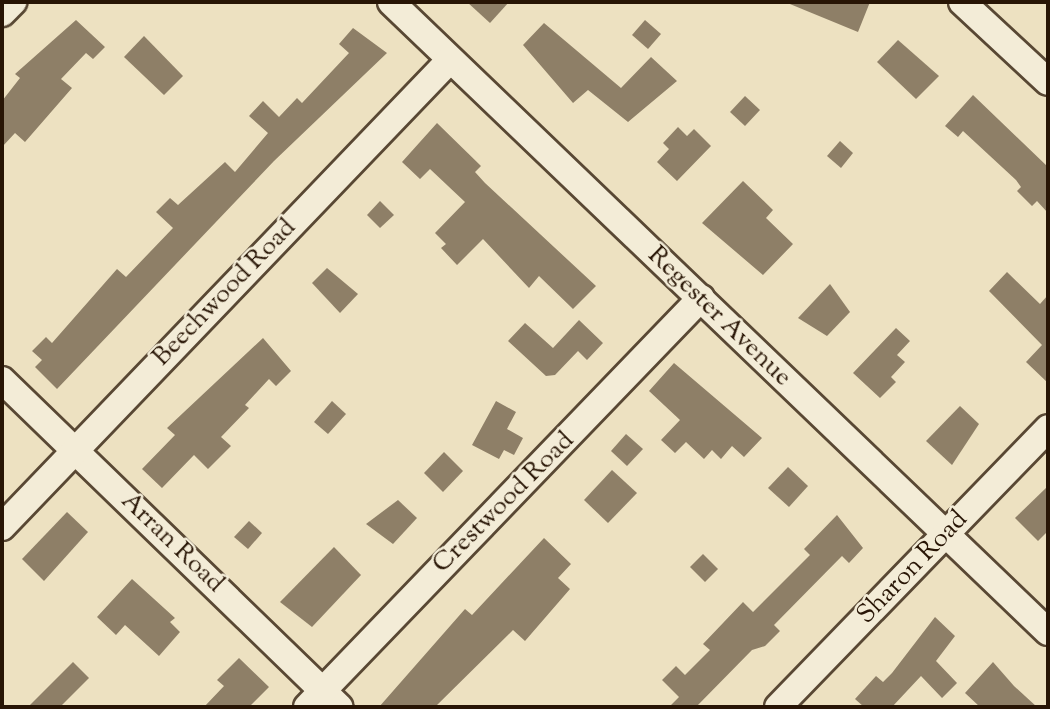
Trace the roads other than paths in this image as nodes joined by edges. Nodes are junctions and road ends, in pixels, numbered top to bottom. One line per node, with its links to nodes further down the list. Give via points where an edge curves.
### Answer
1 (13, 2): 4 (street)
2 (391, 2): 5 (street, Regester Avenue)
3 (962, 2): 6 (street)
4 (2, 13)
5 (450, 60): 7 (street, Regester Avenue); 10 (street, Beechwood Road)
6 (1048, 82)
7 (701, 298): 12 (street, Regester Avenue); 14 (street, Crestwood Road)
8 (2, 380): 10 (street, Arran Road)
9 (1048, 428): 12 (street, Sharon Road)
10 (75, 448): 11 (street, Beechwood Road); 14 (street, Arran Road)
11 (2, 527)
12 (946, 534): 13 (street, Regester Avenue); 16 (street, Sharon Road)
13 (1048, 632)
14 (314, 697): 15 (street, Arran Road)
15 (340, 707)
16 (778, 707)

